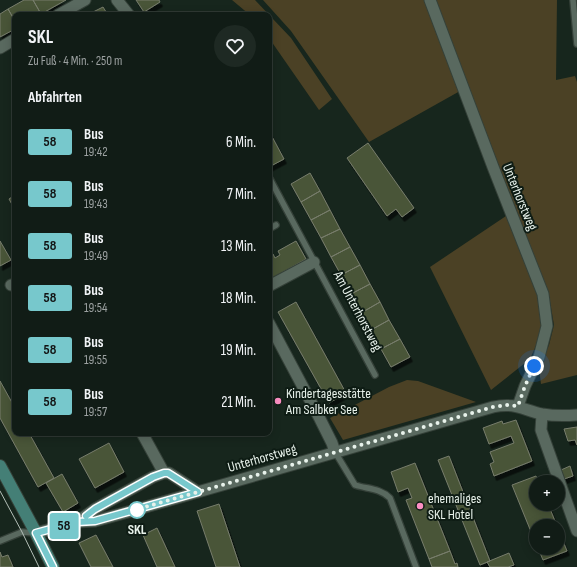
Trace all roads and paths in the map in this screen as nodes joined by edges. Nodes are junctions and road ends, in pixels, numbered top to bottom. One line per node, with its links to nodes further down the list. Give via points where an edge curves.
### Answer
1 (85, 0): 5 (street)
2 (117, 0): 6 (street)
3 (430, 0): 17 (street, Unterhorstweg, via 492,167 543,294 547,326 539,357)
4 (573, 0): 8 (lane)
5 (63, 12)
6 (127, 12)
7 (12, 41): 9 (street)
8 (577, 44)
9 (0, 48)
10 (272, 183): 13 (lane, Am Unterhorstweg)
11 (276, 224): 12 (lane)
12 (272, 227)
13 (314, 262): 14 (street); 16 (lane, Am Unterhorstweg)
14 (272, 284)
15 (272, 329): 21 (street)
16 (375, 375)
17 (518, 406): 18 (street, Unterhorstweg); 21 (street, Unterhorstweg, via 493,407)
18 (542, 414): 19 (street, Unterhorstweg); 26 (street, via 540,430)
19 (577, 415)
20 (144, 436): 23 (street)
21 (335, 452): 24 (street, Unterhorstweg); 30 (lane, via 355,485 379,490 390,498)
22 (0, 466): 27 (main road)
23 (164, 473): 24 (street, via 171,474); 25 (street, Unterhorstweg, via 95,509)
24 (198, 492): 25 (street, Unterhorstweg, via 95,521)
25 (77, 522): 27 (street, Unterhorstweg)
26 (577, 531)
27 (36, 533): 28 (lane, via 22,532); 29 (main road)
28 (0, 541)
29 (53, 567)
30 (416, 567)

